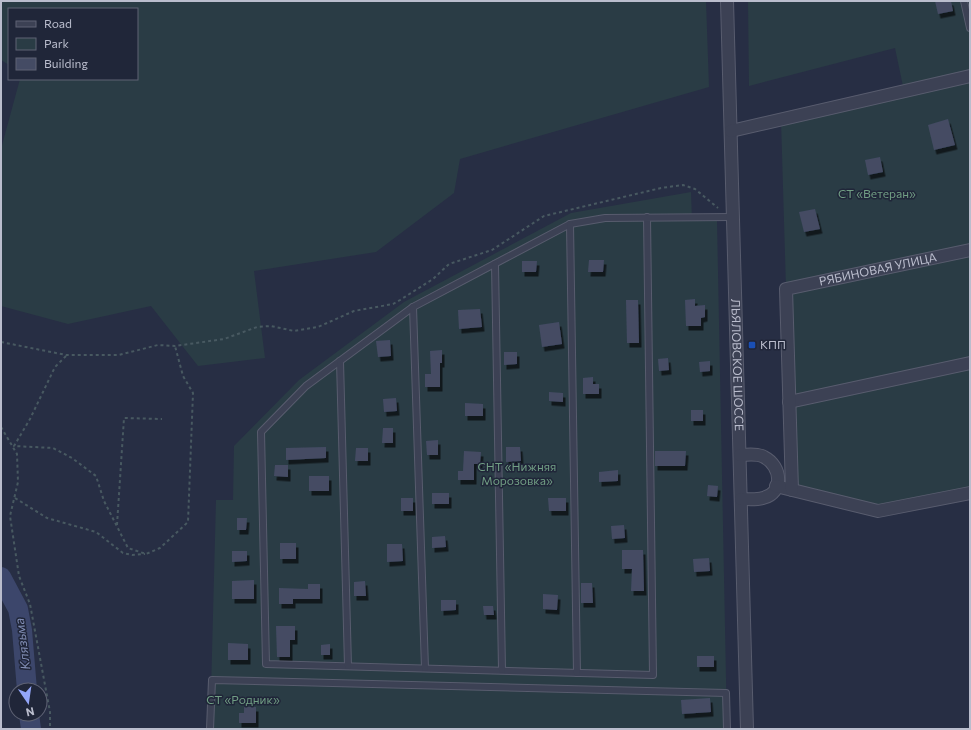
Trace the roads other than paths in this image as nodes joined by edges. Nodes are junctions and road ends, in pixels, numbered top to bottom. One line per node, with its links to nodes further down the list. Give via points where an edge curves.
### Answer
1 (727, 1): 5 (street, ЛЬЯЛОВСКОЕ ШОССЕ)
2 (964, 1): 3 (lane)
3 (970, 28)
4 (970, 76): 5 (street)
5 (730, 131): 6 (street, ЛЬЯЛОВСКОЕ ШОССЕ)
6 (733, 217): 7 (lane); 15 (street, ЛЬЯЛОВСКОЕ ШОССЕ)
7 (647, 218): 8 (lane, via 605,218); 23 (lane, via 653,675)
8 (570, 224): 10 (lane); 23 (lane)
9 (970, 250): 14 (street, РЯБИНОВАЯ УЛИЦА, via 786,289)
10 (495, 264): 11 (lane); 22 (lane)
11 (413, 307): 12 (lane); 21 (lane)
12 (340, 361): 20 (lane); 20 (lane, via 306,386 262,432 266,664)
13 (970, 363): 14 (street)
14 (789, 402): 17 (street)
15 (740, 455): 16 (street, via 756,454 769,459 779,477); 19 (street, ЛЬЯЛОВСКОЕ ШОССЕ)
16 (776, 486): 17 (street); 19 (street, via 771,494 764,498)
17 (792, 490): 18 (street, via 878,511)
18 (970, 493)
19 (741, 499): 26 (street, ЛЬЯЛОВСКОЕ ШОССЕ)
20 (348, 666): 21 (lane)
21 (425, 668): 22 (lane)
22 (502, 670): 23 (lane)
23 (577, 673)
24 (210, 729): 25 (lane, via 212,680 726,693)
25 (727, 729)
26 (747, 729)

